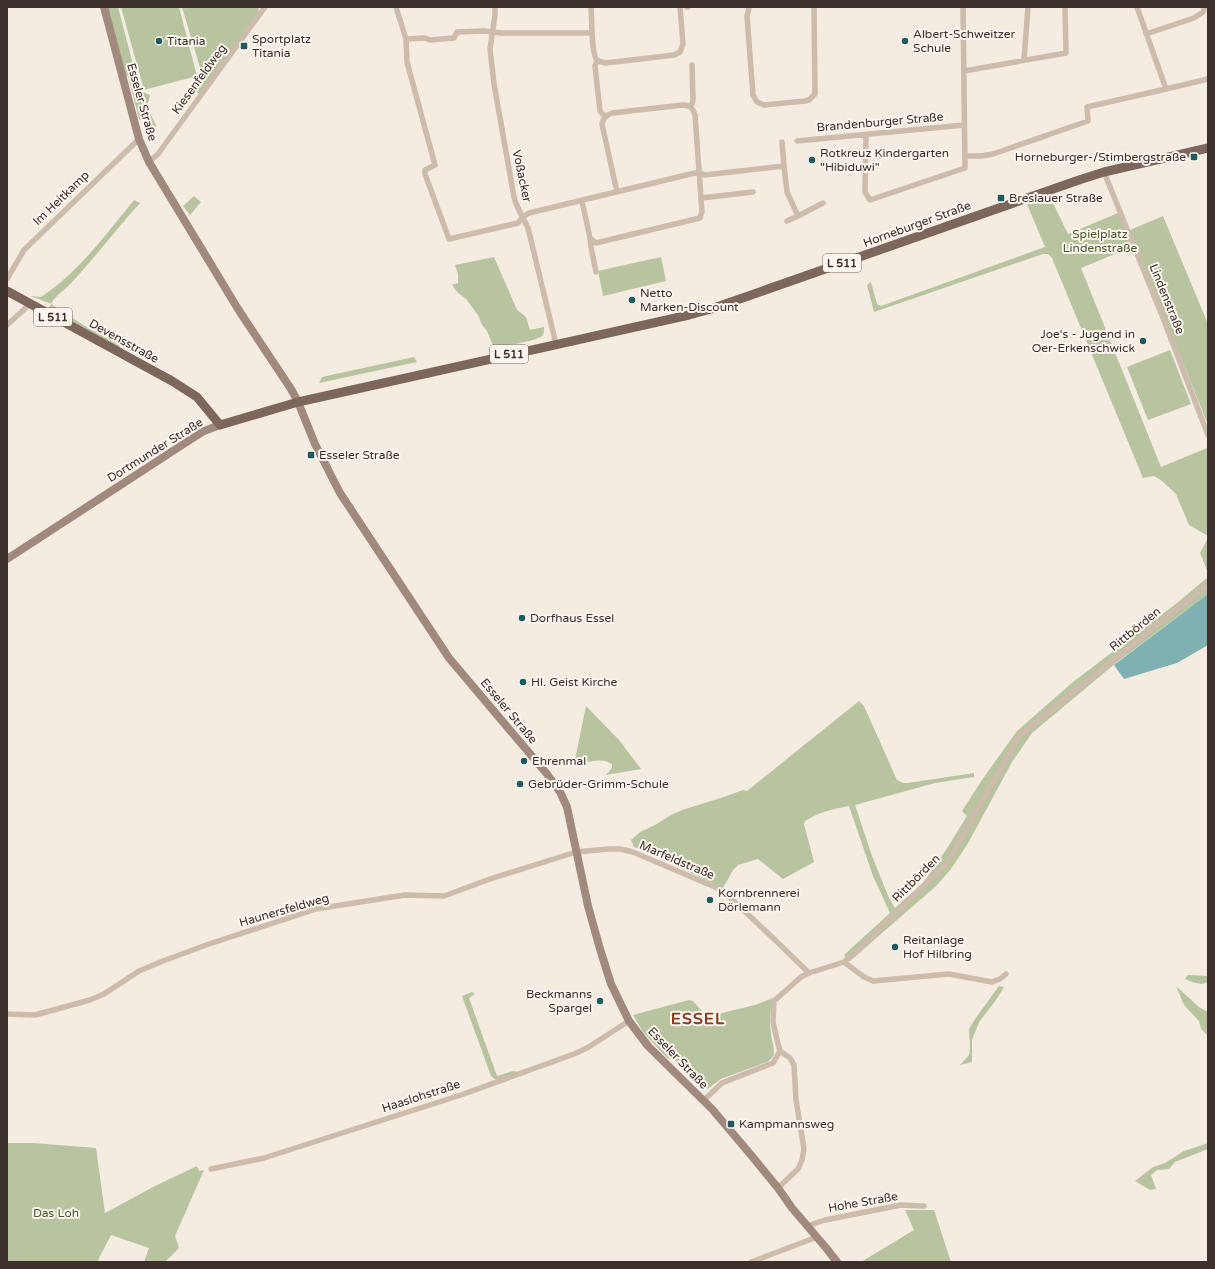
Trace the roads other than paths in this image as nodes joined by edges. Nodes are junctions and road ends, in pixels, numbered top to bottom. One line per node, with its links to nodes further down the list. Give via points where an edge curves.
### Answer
1 (104, 7): 28 (main road, Esseler Straße)
2 (265, 7): 33 (street, Kiesenfeldweg, via 158,154)
3 (396, 7): 17 (street)
4 (495, 7): 14 (street, Voßacker)
5 (591, 7): 15 (street)
6 (680, 7): 18 (street, via 683,44 677,54 606,63)
7 (749, 7): 8 (street, via 747,16 753,95 757,102 764,105 805,101 815,94)
8 (814, 7)
9 (963, 7): 21 (street)
10 (1028, 7): 19 (street)
11 (1065, 7): 19 (street, via 1066,53)
12 (1137, 7): 16 (street)
13 (1205, 7): 16 (street, via 1203,12 1194,18)
14 (492, 32): 15 (street); 17 (street, via 457,32 454,38 430,40); 43 (street, Voßacker, via 490,49 494,84 514,197)
15 (592, 33): 18 (street, via 594,57)
16 (1146, 34): 23 (street)
17 (406, 39): 43 (street, via 407,62 435,165 425,170 425,174 449,239 518,223)
18 (597, 60): 25 (street, via 595,66 600,111)
19 (1024, 60): 21 (street)
20 (692, 65): 24 (street)
21 (964, 70): 26 (street)
22 (1208, 79): 23 (street)
23 (1166, 89): 32 (street, via 1087,107 1088,121 993,154)
24 (691, 107): 25 (street, via 683,105 612,113); 35 (street, via 695,115)
25 (605, 117): 37 (street, via 602,124)
26 (964, 125): 27 (street, Brandenburger Straße); 32 (street)
27 (866, 135): 29 (street, Brandenburger Straße); 32 (street, via 865,192 870,200 965,168)
28 (139, 139): 33 (main road, Esseler Straße); 47 (street, Im Heitkamp, via 24,250)
29 (797, 141)
30 (782, 142): 34 (street)
31 (1208, 148): 36 (main road, Horneburger Straße / L 511)
32 (964, 156)
33 (149, 162): 53 (main road, Esseler Straße)
34 (784, 166): 35 (street, via 705,175); 42 (street, via 787,192)
35 (698, 172): 37 (street); 39 (street)
36 (1104, 172): 51 (main road, Horneburger Straße / L 511, via 711,309); 55 (street, Lindenstraße)
37 (617, 192): 40 (street)
38 (753, 192): 39 (street)
39 (701, 198): 45 (street, via 702,214 698,219 596,243)
40 (582, 201): 43 (street); 45 (street)
41 (823, 203): 42 (street)
42 (798, 216): 44 (street)
43 (523, 217): 51 (street, Voßacker, via 528,228)
44 (787, 221)
45 (590, 238): 46 (street)
46 (596, 272)
47 (7, 280)
48 (7, 291): 49 (main road, Devensstraße / L 511)
49 (30, 304): 50 (street); 54 (main road, Devensstraße / L 511, via 197,397)
50 (7, 325)
51 (556, 344): 52 (main road, Horneburger Straße / L 511)
52 (401, 378): 53 (main road, Dortmunder Straße / L 511)
53 (298, 402): 54 (main road, Dortmunder Straße / L 511); 58 (main road, Esseler Straße, via 314,444 340,493 448,658 558,789 567,807)
54 (220, 425): 56 (main road, Dortmunder Straße, via 204,431)
55 (1208, 435)
56 (7, 559)
57 (1208, 584): 59 (street, Rittbörden, via 1020,735 947,863)
58 (576, 852): 60 (street, Marfeldstraße, via 608,849 633,852 722,890); 62 (street, Haunersfeldweg, via 444,896 405,895 316,909 163,961 90,1000 35,1015); 63 (main road, Esseler Straße, via 608,976)
59 (844, 962): 60 (street, Rittbörden); 61 (street, via 872,981 950,974 992,982)
60 (808, 973): 64 (street, Rittbörden, via 774,1001 773,1022)
61 (1006, 974)
62 (7, 1014)
63 (628, 1021): 65 (main road, Esseler Straße, via 648,1046); 66 (street, Haaslohstraße, via 581,1051 461,1095 264,1158)
64 (780, 1051): 65 (street, via 773,1063 722,1083); 67 (street, via 790,1058 794,1065 796,1100 804,1149 798,1169)
65 (703, 1101): 67 (main road, Esseler Straße)
66 (211, 1169)
67 (778, 1188): 69 (main road, Esseler Straße)
68 (924, 1206): 69 (street, Hohe Straße, via 885,1208)
69 (807, 1226): 70 (main road, Esseler Straße)
70 (817, 1237): 71 (street); 72 (main road, Esseler Straße)
71 (751, 1262)
72 (837, 1262)

